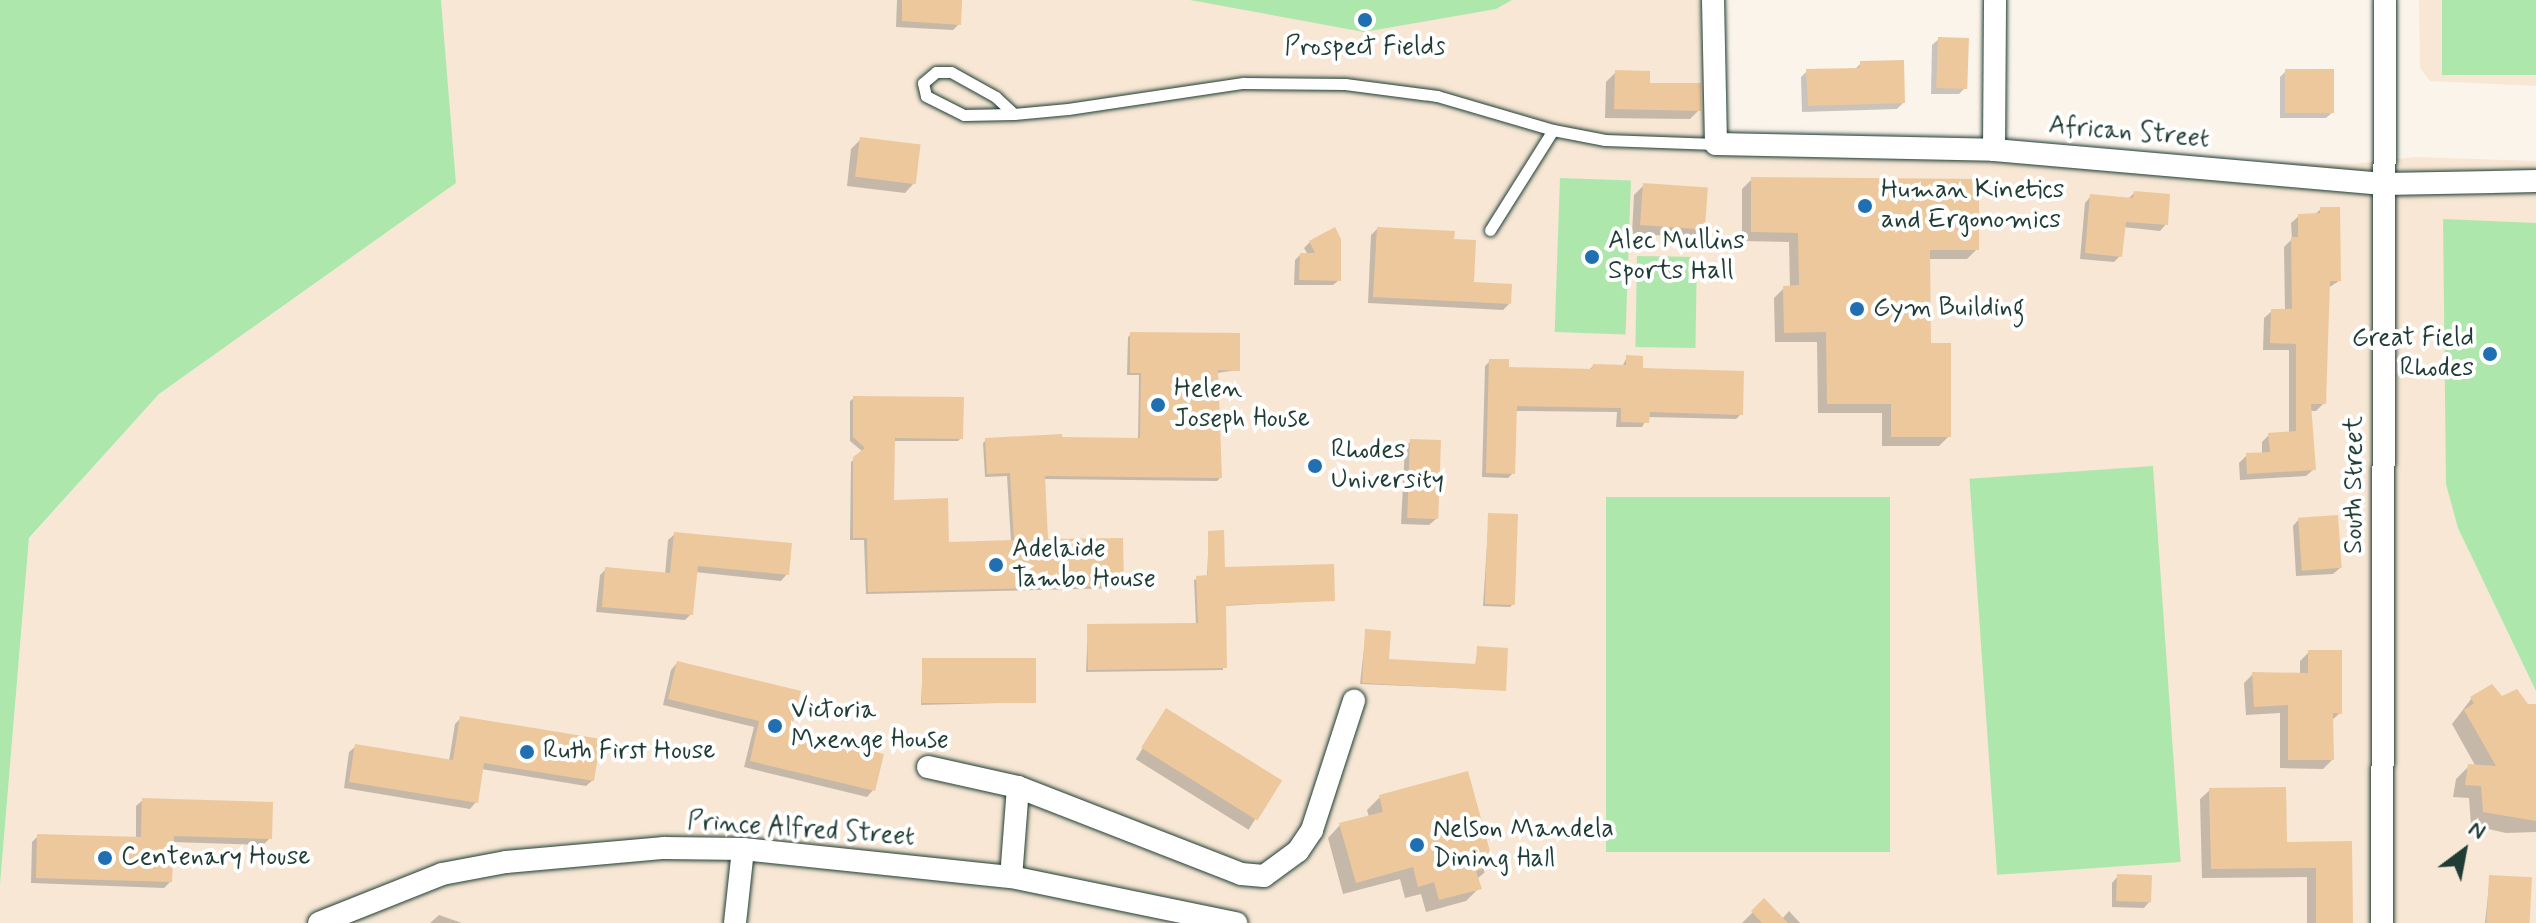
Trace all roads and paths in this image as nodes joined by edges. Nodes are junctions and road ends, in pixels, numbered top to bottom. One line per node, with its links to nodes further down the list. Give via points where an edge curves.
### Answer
1 (1713, 0): 6 (street)
2 (1995, 0): 7 (street)
3 (2385, 0): 9 (street, South Street)
4 (1014, 114): 4 (lane, via 964,115 926,96 923,83 936,72 951,72 996,97); 5 (lane, via 1243,83 1297,83 1437,96)
5 (1553, 130): 6 (lane, via 1605,140); 10 (lane)
6 (1716, 144): 7 (street, African Street)
7 (1994, 150): 9 (street, African Street)
8 (2536, 181): 9 (street, African Street)
9 (2384, 184): 19 (street, South Street)
10 (1490, 230)
11 (1354, 701): 13 (street, via 1312,830 1298,851 1264,876 1241,874)
12 (928, 767): 13 (street)
13 (1018, 787): 15 (street)
14 (743, 849): 15 (street, Prince Alfred Street); 17 (street, Prince Alfred Street, via 664,848 506,862 442,874); 18 (street)
15 (1011, 877): 16 (street, Prince Alfred Street)
16 (1231, 922)
17 (319, 923)
18 (735, 923)
19 (2382, 923)

